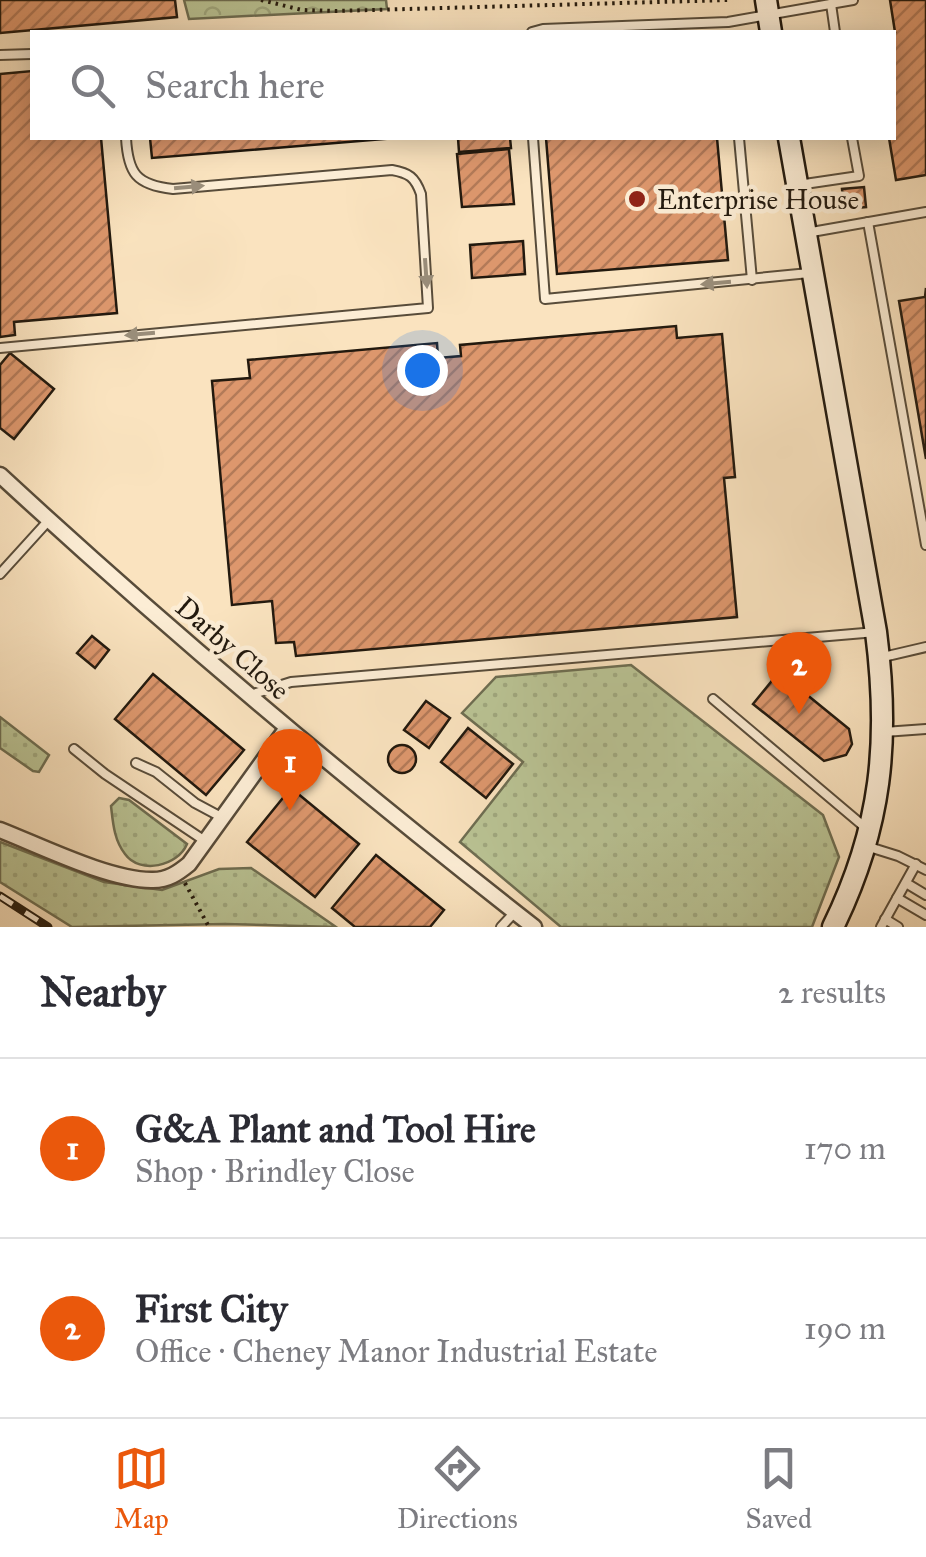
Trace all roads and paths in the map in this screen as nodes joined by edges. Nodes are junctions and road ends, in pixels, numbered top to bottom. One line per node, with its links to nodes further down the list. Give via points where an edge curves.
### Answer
1 (261, 0): 2 (path, via 336,11)
2 (728, 0)
3 (854, 0): 4 (lane)
4 (830, 4): 5 (lane); 8 (lane)
5 (768, 16): 6 (lane)
6 (728, 27): 7 (lane)
7 (539, 30)
8 (835, 30)
9 (0, 54): 10 (lane)
10 (30, 54)
11 (126, 140): 22 (lane, one-way to 22, via 128,164 153,187 407,172 421,194 428,308)
12 (534, 140): 21 (lane, one-way to 12, via 545,299)
13 (738, 140): 21 (lane)
14 (789, 140): 16 (street)
15 (852, 140): 16 (lane, via 859,176)
16 (798, 185): 19 (street)
17 (926, 212): 18 (lane)
18 (868, 222): 19 (lane); 25 (lane)
19 (806, 232): 20 (street)
20 (813, 272): 21 (lane); 27 (street)
21 (752, 280)
22 (0, 348)
23 (0, 475): 24 (street, Darby Close)
24 (49, 520): 26 (lane); 30 (street, Darby Close)
25 (926, 544)
26 (0, 574)
27 (876, 632): 29 (street); 30 (lane, via 291,682)
28 (926, 647): 29 (lane)
29 (879, 658): 34 (street)
30 (250, 696): 32 (street, Darby Close)
31 (713, 700): 39 (lane)
32 (287, 728): 37 (street); 47 (street, Darby Close)
33 (926, 730): 34 (lane)
34 (884, 732): 39 (street)
35 (74, 749): 40 (lane)
36 (136, 763): 37 (lane)
37 (223, 818): 40 (street)
38 (0, 830): 40 (street, via 89,865 152,880 179,873)
39 (868, 839): 41 (lane); 53 (street)
40 (206, 842)
41 (916, 864): 42 (lane); 43 (lane)
42 (926, 870)
43 (906, 883): 45 (lane); 46 (lane)
44 (190, 894): 50 (path)
45 (926, 894)
46 (897, 898): 48 (lane); 49 (lane)
47 (514, 912): 51 (lane); 52 (street, Darby Close)
48 (926, 915)
49 (883, 923): 54 (lane)
50 (209, 927)
51 (502, 927)
52 (534, 927)
53 (833, 927)
54 (898, 927)

